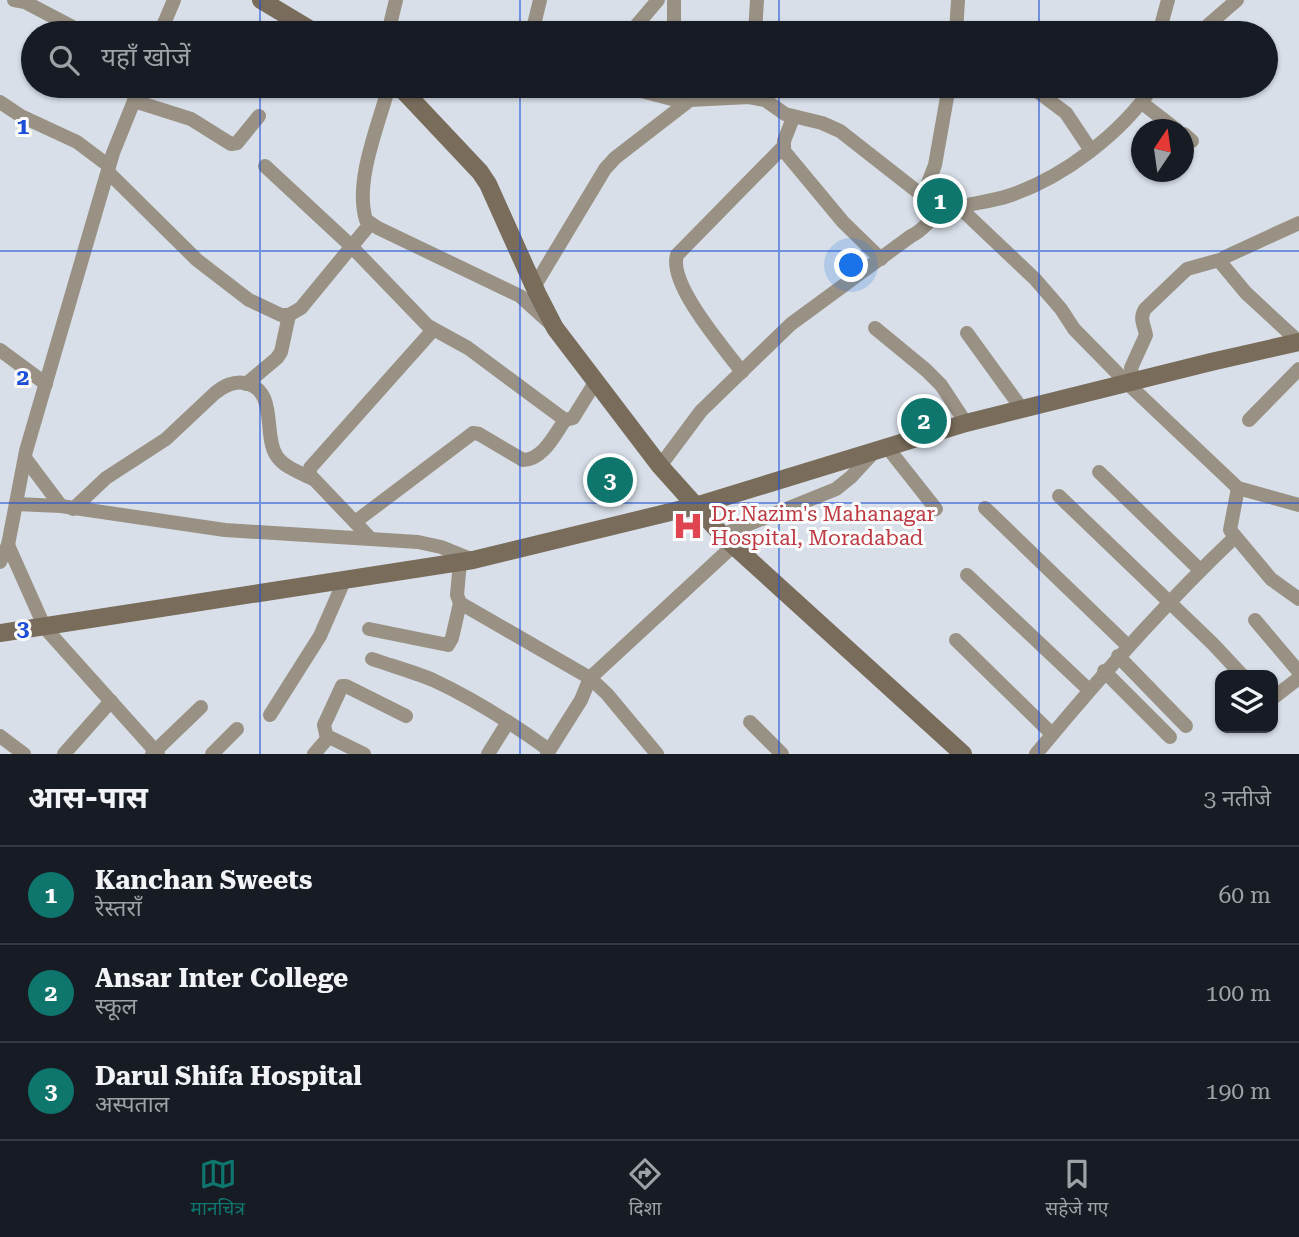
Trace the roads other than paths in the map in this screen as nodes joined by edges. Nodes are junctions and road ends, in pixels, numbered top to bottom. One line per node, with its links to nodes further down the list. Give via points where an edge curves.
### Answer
1 (0, 0): 2 (street)
2 (5, 0)
3 (14, 0): 14 (street)
4 (173, 0): 15 (street)
5 (261, 0): 16 (main road)
6 (396, 0): 17 (street)
7 (540, 0): 18 (street)
8 (659, 0): 19 (street)
9 (674, 0): 20 (street)
10 (757, 0): 21 (street)
11 (958, 0): 22 (street)
12 (1168, 0): 23 (street)
13 (1237, 0): 24 (street)
14 (61, 21)
15 (165, 21)
16 (296, 21)
17 (391, 21)
18 (535, 21)
19 (641, 21)
20 (674, 21)
21 (756, 21)
22 (957, 21)
23 (1162, 21)
24 (1213, 21)
25 (135, 98): 36 (street)
26 (387, 98): 50 (street, via 362,193)
27 (410, 98): 54 (main road, via 488,184)
28 (684, 98): 35 (street)
29 (703, 98): 35 (street)
30 (762, 98): 40 (street)
31 (947, 98): 46 (street, via 935,165)
32 (1046, 98): 43 (street, via 1066,113)
33 (1143, 98): 38 (street)
34 (1145, 98): 38 (street)
35 (690, 100): 54 (street, via 605,169)
36 (134, 101): 39 (street, via 191,119 231,144 237,143); 45 (street)
37 (0, 102): 45 (street, via 77,142)
38 (1142, 103): 41 (street); 43 (street)
39 (259, 116)
40 (793, 118): 42 (street); 46 (street, via 840,131)
41 (1163, 119)
42 (783, 147): 52 (street, via 843,222); 63 (street, via 675,260 676,273 691,302)
43 (1090, 149): 47 (street, via 1060,172 1009,196)
44 (265, 166): 51 (street)
45 (108, 169): 55 (street, via 198,260 249,300); 66 (street)
46 (923, 196): 48 (street)
47 (960, 208): 48 (street); 65 (street, via 1035,279 1074,329)
48 (938, 213): 52 (street, via 923,231)
49 (1299, 223): 53 (street)
50 (370, 224): 51 (street); 56 (street, via 520,296)
51 (352, 247): 55 (street, via 301,309); 58 (street)
52 (881, 259): 63 (street, via 791,324)
53 (1223, 259): 60 (street, via 1223,266 1246,293); 65 (street, via 1187,269 1145,309 1141,321 1146,335 1131,368)
54 (534, 287): 56 (main road)
55 (289, 315): 67 (street, via 277,358)
56 (555, 328): 64 (main road)
57 (875, 328): 71 (street, via 933,378)
58 (433, 330): 69 (street, via 468,348); 76 (street, via 311,465)
59 (967, 333): 68 (street)
60 (1299, 342): 65 (main road)
61 (0, 350): 66 (street)
62 (1299, 369): 70 (street)
63 (742, 372): 74 (street, via 701,411)
64 (596, 381): 69 (street, via 573,418); 74 (main road)
65 (1130, 382): 68 (main road); 77 (street)
66 (46, 384): 73 (street)
67 (246, 384): 76 (street, via 262,394 278,458); 82 (street, via 224,386 157,446)
68 (1022, 409): 71 (main road)
69 (565, 420): 85 (street, via 538,457 528,461 473,433)
70 (1248, 420)
71 (966, 423): 72 (main road)
72 (881, 449): 81 (main road); 84 (street); 88 (street, via 836,489)
73 (25, 458): 79 (street); 82 (street)
74 (660, 466): 81 (main road)
75 (1099, 472): 92 (street)
76 (313, 479): 85 (street)
77 (1238, 488): 80 (street); 86 (street, via 1230,530)
78 (1059, 496): 96 (street)
79 (16, 504): 82 (street); 89 (street)
80 (1299, 505)
81 (695, 506): 88 (main road); 90 (main road)
82 (67, 508): 87 (street, via 225,530)
83 (985, 508): 103 (street)
84 (936, 509)
85 (355, 522): 87 (street)
86 (1235, 537): 92 (street); 95 (street, via 1271,579)
87 (371, 539): 90 (street, via 441,547)
88 (728, 540): 108 (street); 134 (main road)
89 (8, 545): 91 (street); 99 (street)
90 (466, 561): 94 (main road); 97 (street, via 457,595)
91 (0, 562)
92 (1200, 570): 96 (street)
93 (967, 575): 110 (street)
94 (344, 581): 99 (main road); 114 (street, via 320,636)
95 (1299, 599)
96 (1169, 602): 103 (street); 105 (street)
97 (460, 603): 100 (street, via 448,645); 108 (street)
98 (1255, 620): 107 (street)
99 (45, 628): 101 (main road); 112 (street)
100 (369, 629)
101 (0, 633)
102 (956, 640): 120 (street)
103 (1123, 651): 106 (street); 118 (street)
104 (372, 659): 116 (street, via 430,679)
105 (1237, 670)
106 (1104, 671): 110 (street); 123 (street)
107 (1299, 672)
108 (590, 678): 124 (street); 132 (street)
109 (1299, 678): 111 (street)
110 (1089, 690): 120 (street)
111 (1278, 694)
112 (111, 701): 125 (street); 127 (street)
113 (201, 706): 125 (street)
114 (270, 715)
115 (406, 716): 122 (street, via 342,686 324,725)
116 (508, 722): 124 (street); 131 (street)
117 (750, 722): 133 (street)
118 (1186, 726)
119 (237, 729): 128 (street)
120 (1052, 734): 135 (street)
121 (0, 736): 126 (street)
122 (327, 736): 129 (street); 130 (street)
123 (1170, 737)
124 (548, 752)
125 (155, 753)
126 (24, 754)
127 (64, 754)
128 (212, 754)
129 (314, 754)
130 (364, 754)
131 (488, 754)
132 (657, 754)
133 (782, 754)
134 (962, 754)
135 (1035, 754)

